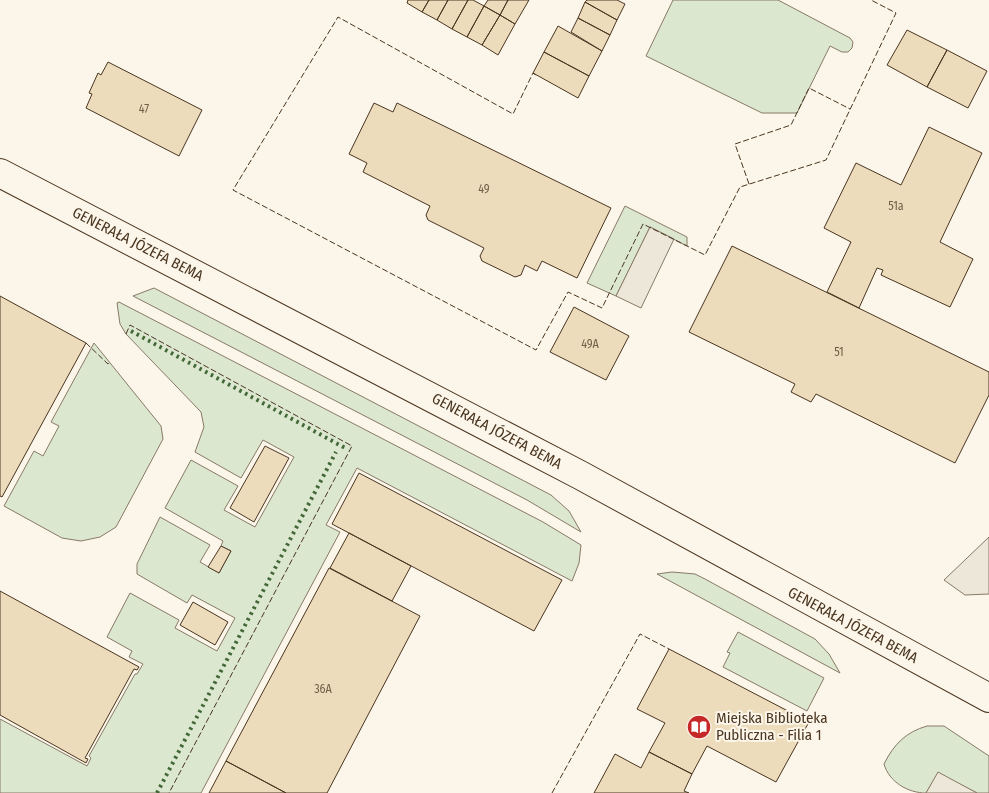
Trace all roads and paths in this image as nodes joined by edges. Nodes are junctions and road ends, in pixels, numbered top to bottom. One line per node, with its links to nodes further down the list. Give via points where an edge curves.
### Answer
1 (0, 173): 2 (main road, GENERAŁA JÓZEFA BEMA, via 504,435)
2 (989, 698)

